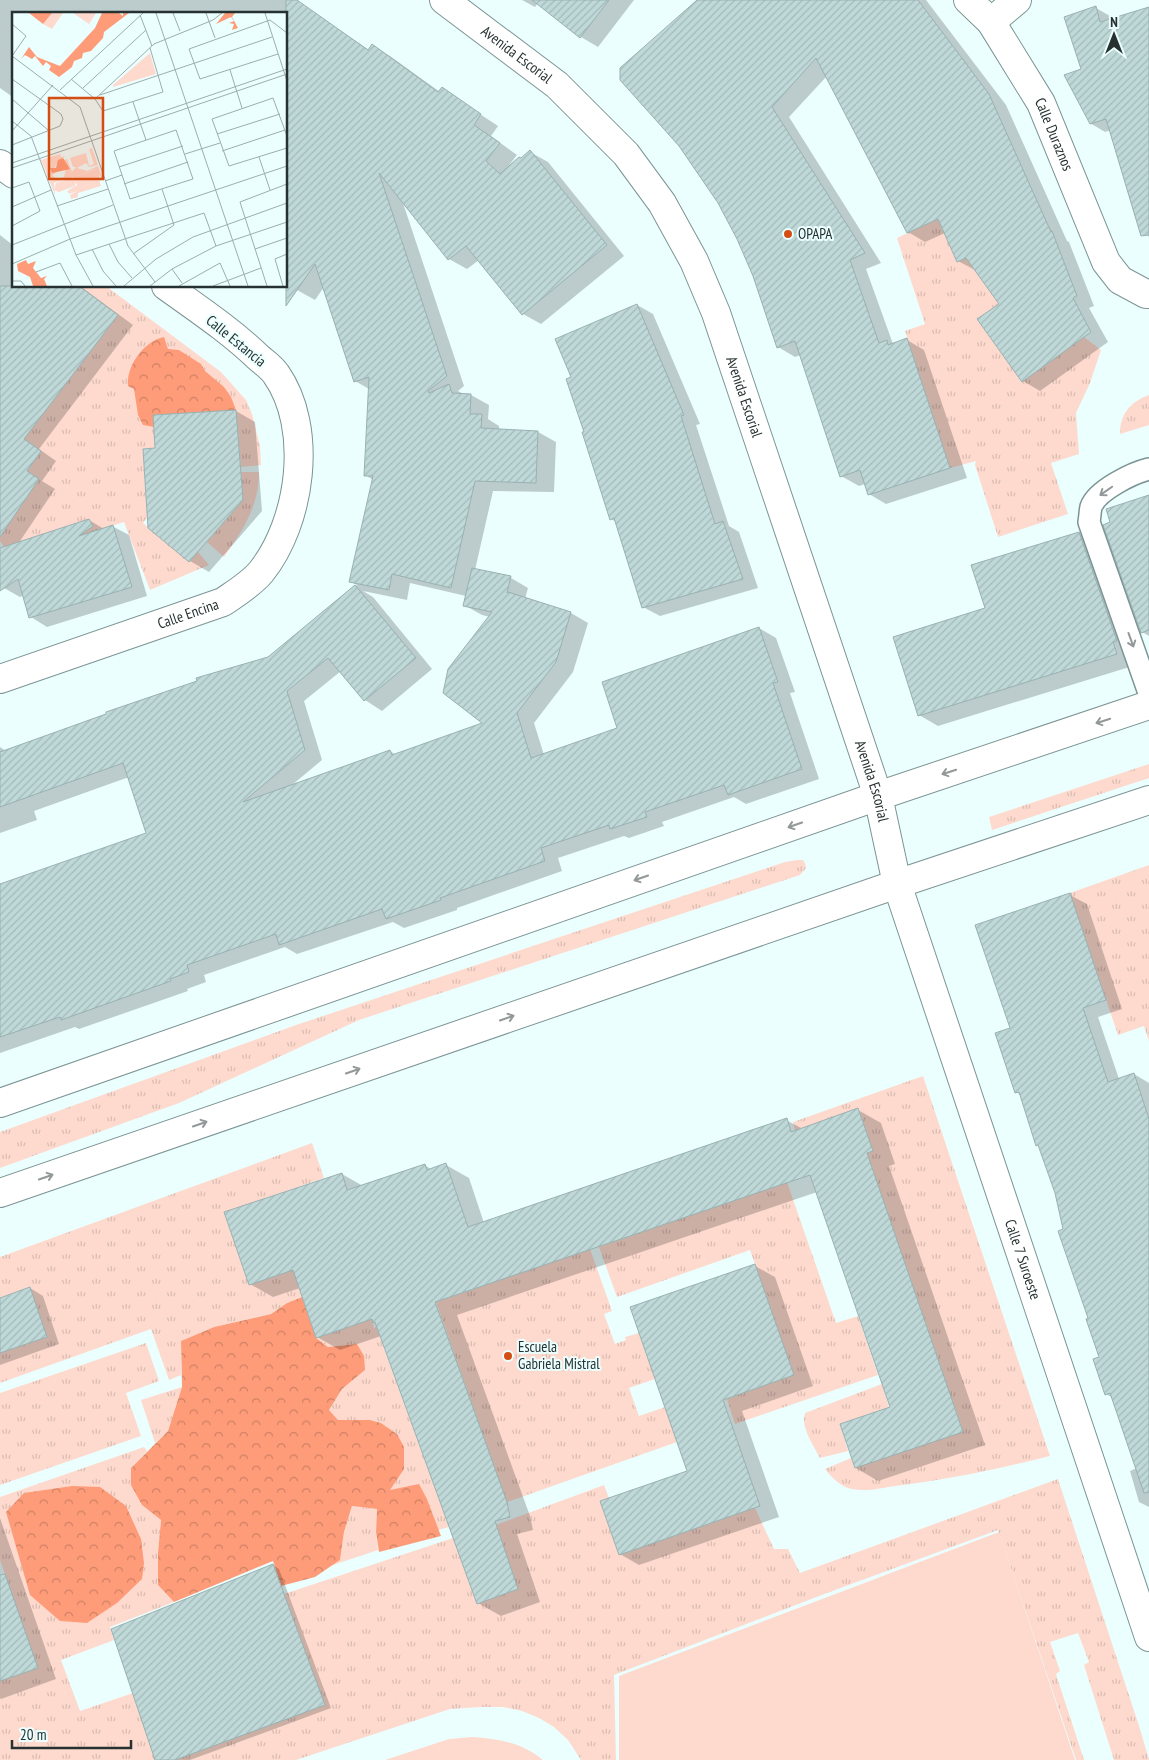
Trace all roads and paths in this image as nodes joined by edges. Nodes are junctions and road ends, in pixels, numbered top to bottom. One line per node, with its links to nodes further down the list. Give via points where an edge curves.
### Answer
1 (444, 0): 14 (street, Avenida Escorial, via 557,85 626,154 662,203 694,261 716,313)
2 (968, 0): 4 (street, Calle Duraznos)
3 (1017, 0): 4 (street)
4 (991, 22): 8 (street, Calle Duraznos, via 1042,103 1106,262 1120,280)
5 (0, 164): 6 (street)
6 (12, 173)
7 (169, 288): 9 (street, Calle Estancia, via 244,344 276,374 289,399 297,429)
8 (1149, 294)
9 (298, 467): 11 (street, Calle Encina, via 294,506 281,539 261,572 244,587 222,602)
10 (1149, 468): 12 (lane, one-way to 12, via 1097,497 1091,506 1089,522)
11 (0, 680)
12 (1149, 693)
13 (1149, 705): 14 (street, one-way to 14)
14 (878, 796): 16 (street, Avenida Escorial); 17 (street, one-way to 17)
15 (1149, 800): 16 (street)
16 (896, 884): 18 (street, one-way to 16); 19 (street, Calle 7 Suroeste)
17 (0, 1103)
18 (0, 1193)
19 (1149, 1637)

